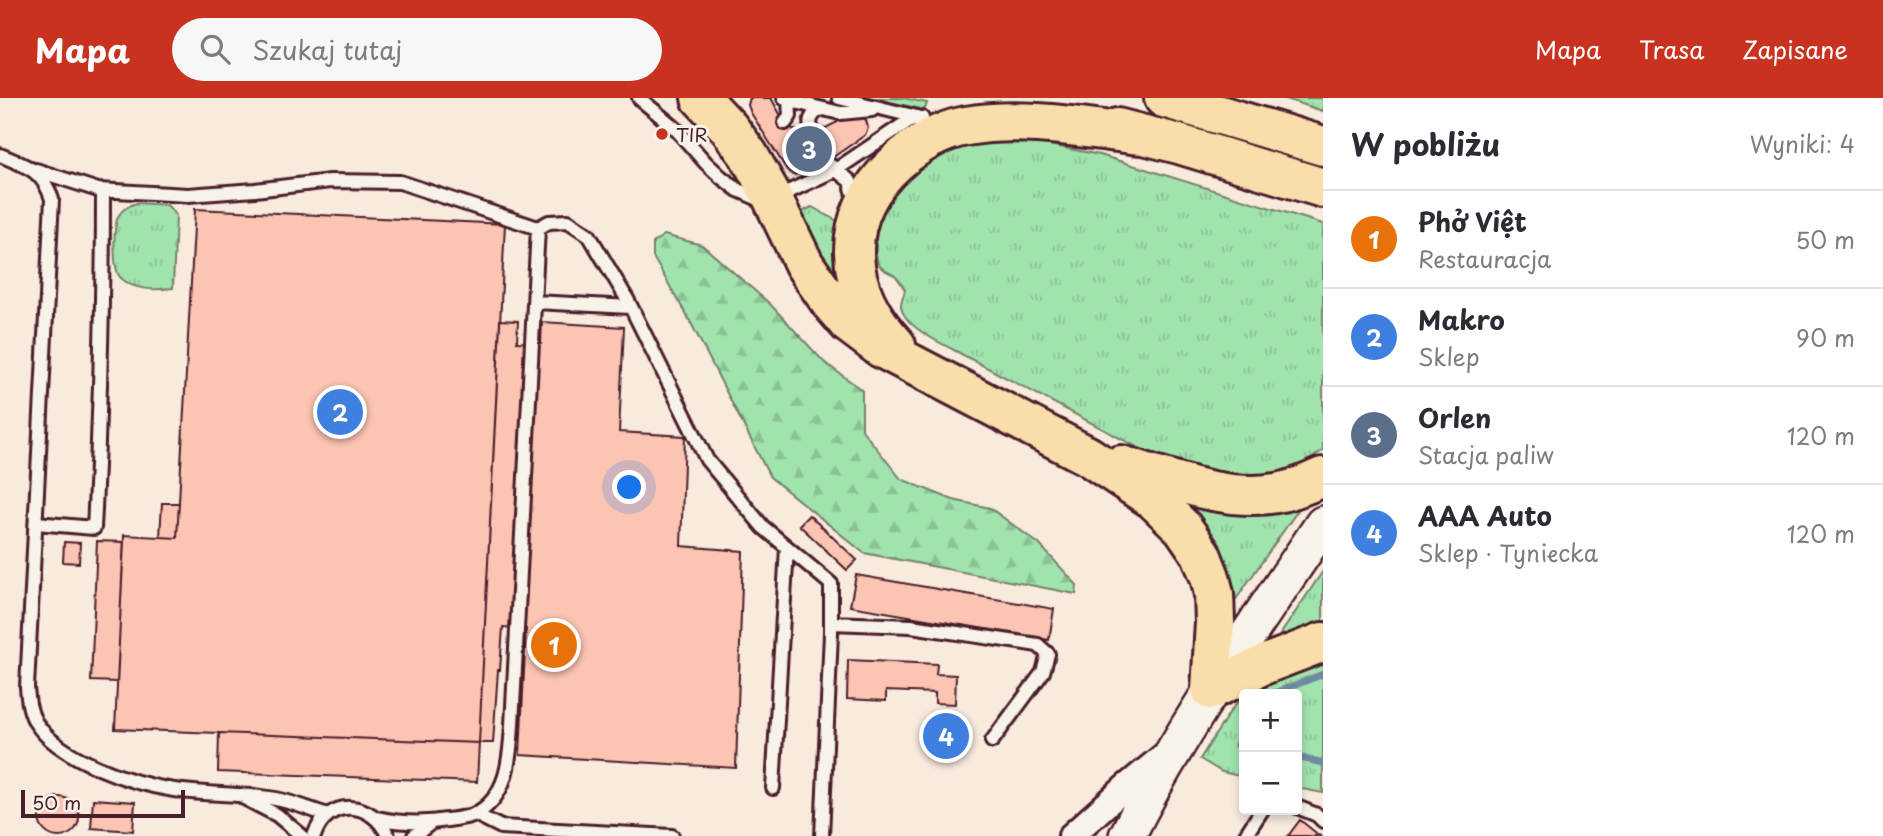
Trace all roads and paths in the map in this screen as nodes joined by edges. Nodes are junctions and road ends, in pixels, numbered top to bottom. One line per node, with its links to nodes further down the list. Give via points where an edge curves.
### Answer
1 (639, 98): 20 (lane, via 726,182 755,199 765,200)
2 (701, 98): 20 (highway)
3 (839, 98): 8 (lane)
4 (1009, 98): 13 (highway)
5 (1164, 98): 14 (highway)
6 (787, 99): 7 (lane); 10 (lane, via 790,116)
7 (823, 109): 8 (lane); 12 (lane, via 811,117)
8 (891, 111): 9 (lane)
9 (922, 118): 11 (lane); 16 (lane, via 910,120)
10 (785, 123)
11 (965, 127): 13 (highway, via 1009,122); 21 (highway, via 947,131 908,153 886,172)
12 (814, 134)
13 (1141, 135): 18 (highway)
14 (1323, 146)
15 (0, 155): 17 (lane)
16 (832, 165): 20 (lane); 21 (lane, via 850,181)
17 (31, 168): 19 (lane); 28 (lane, via 52,199)
18 (1323, 188)
19 (103, 191): 22 (lane, via 188,195 330,181 400,182); 28 (lane, via 94,528)
20 (780, 191): 25 (highway, via 804,264 841,316 874,344)
21 (861, 210): 25 (highway, via 853,248 859,288 888,337)
22 (538, 228): 23 (lane); 24 (lane, via 568,221 589,235)
23 (535, 302): 24 (lane); 39 (lane, via 510,755 499,790)
24 (631, 307): 30 (lane, via 707,460 763,527)
25 (920, 368): 26 (highway)
26 (1088, 456): 27 (highway, via 1241,496 1286,492); 33 (highway, via 1154,500 1201,554 1215,604)
27 (1323, 477)
28 (36, 523): 37 (lane, via 27,687 32,714 42,731 62,748 128,780 177,791)
29 (1323, 524): 33 (main road)
30 (787, 547): 31 (lane, via 831,584); 36 (lane)
31 (831, 623): 34 (lane, via 911,626 1038,645 1048,654 1042,672); 50 (lane)
32 (1323, 642): 33 (highway)
33 (1211, 690): 35 (main road)
34 (992, 741)
35 (1178, 744): 51 (street); 52 (main road)
36 (773, 788)
37 (238, 795): 40 (lane, via 277,799); 45 (lane, via 277,815)
38 (1302, 809): 43 (lane)
39 (475, 814): 44 (lane); 49 (lane, via 502,827)
40 (328, 815): 42 (lane, via 356,808); 46 (lane, via 317,825)
41 (1259, 815): 53 (lane)
42 (377, 818): 44 (lane); 47 (lane)
43 (1323, 821)
44 (432, 822): 48 (lane)
45 (302, 836)
46 (314, 836)
47 (388, 836)
48 (414, 836)
49 (672, 836)
50 (822, 836)
51 (1071, 836)
52 (1127, 836)
53 (1246, 836)

